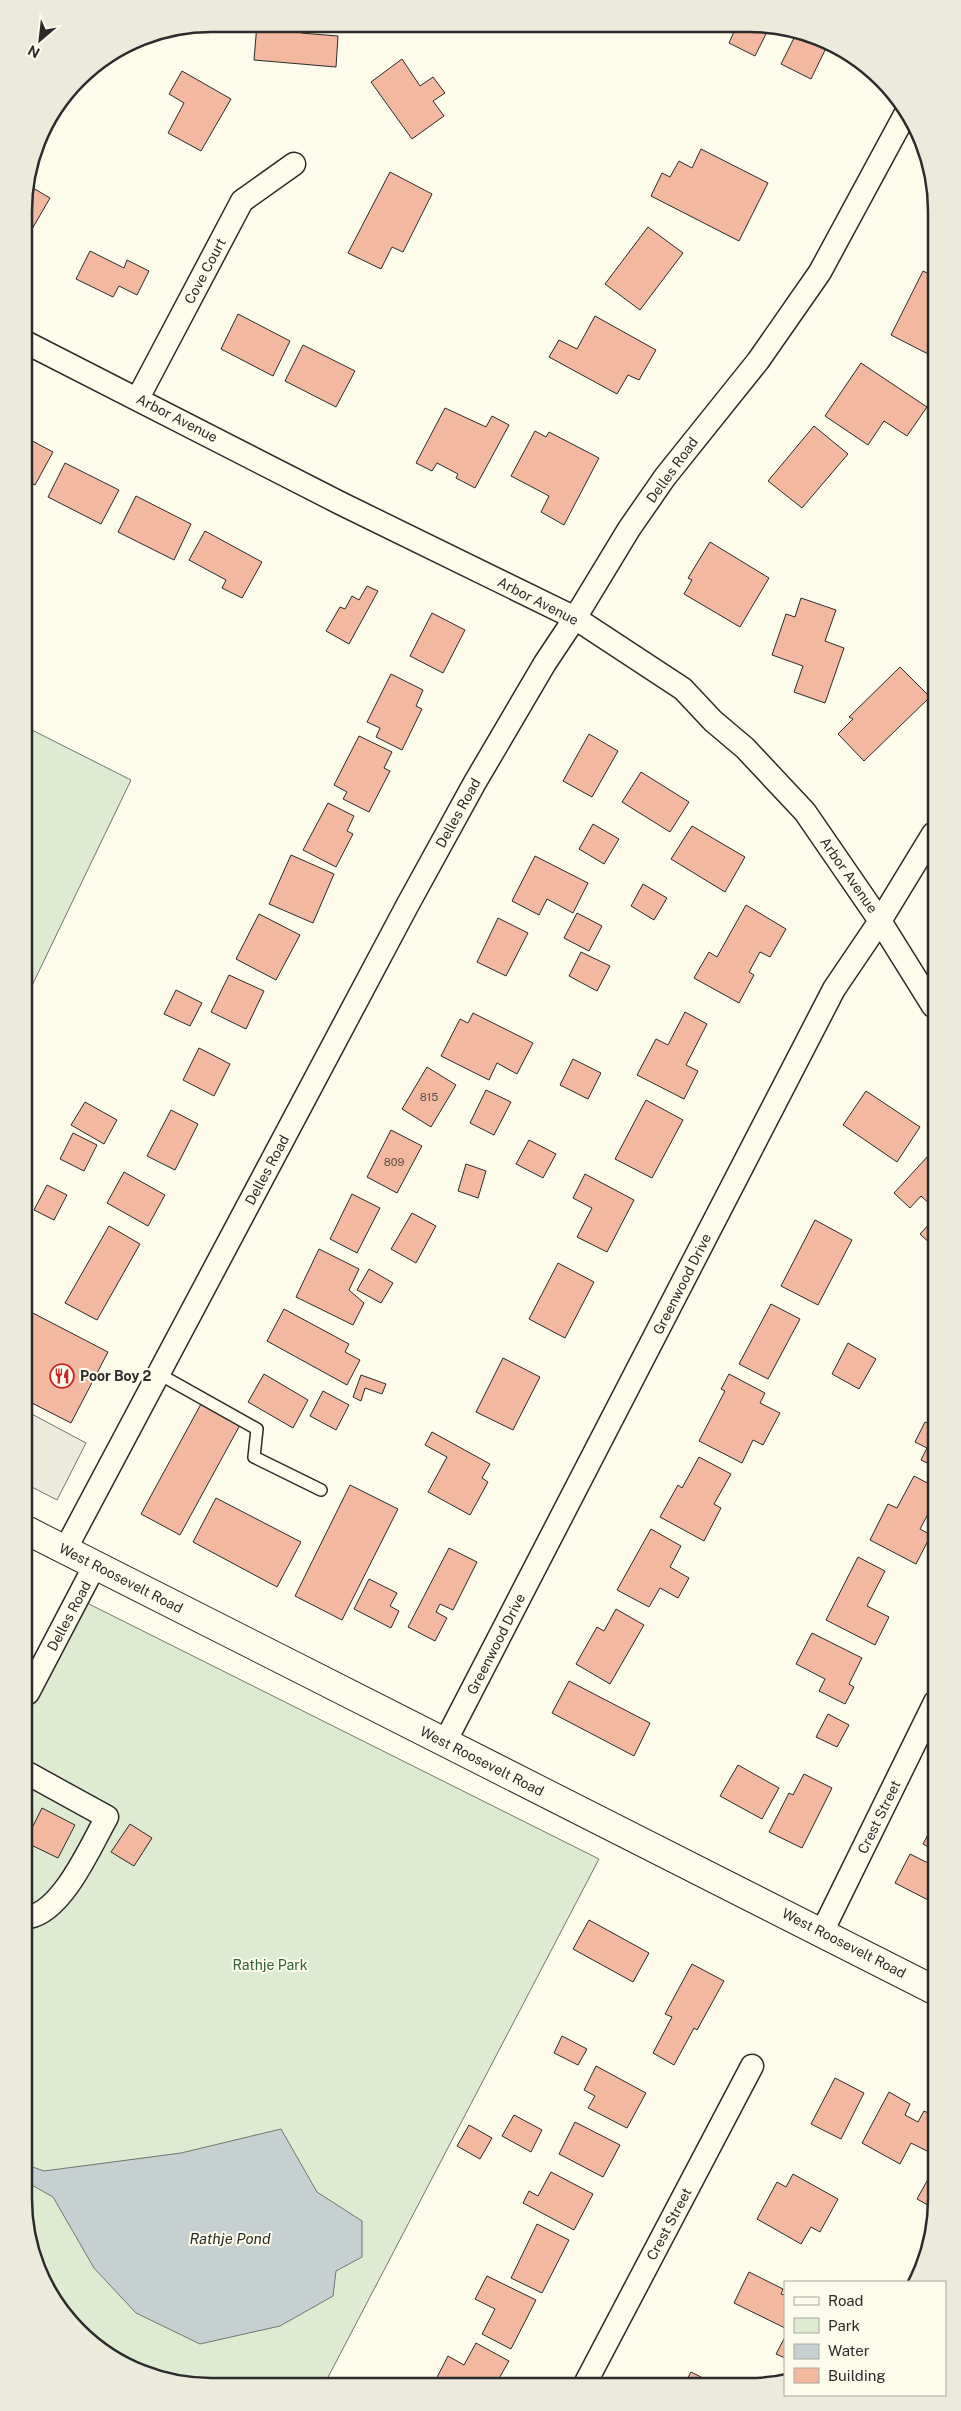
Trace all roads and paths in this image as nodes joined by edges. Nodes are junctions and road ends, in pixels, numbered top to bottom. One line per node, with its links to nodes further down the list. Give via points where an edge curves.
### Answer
1 (903, 120): 5 (street, Delles Road, via 820,272 758,361 665,477)
2 (294, 164): 4 (street, Cove Court, via 242,201)
3 (32, 345): 4 (street, Arbor Avenue)
4 (138, 398): 5 (street, Arbor Avenue, via 340,503)
5 (575, 618): 7 (street, Arbor Avenue, via 683,689 713,721 745,748 805,812); 9 (street, Delles Road, via 540,671 412,897)
6 (928, 842): 7 (street, Greenwood Drive)
7 (880, 921): 8 (street, Arbor Avenue); 16 (street, Greenwood Drive, via 834,989)
8 (928, 998)
9 (159, 1374): 10 (lane, via 257,1429 254,1457); 12 (street, Delles Road)
10 (321, 1490)
11 (32, 1533): 12 (main road, West Roosevelt Road)
12 (66, 1550): 13 (main road, West Roosevelt Road)
13 (95, 1565): 14 (street, Delles Road); 16 (main road, West Roosevelt Road)
14 (32, 1685)
15 (928, 1716): 19 (street, Crest Street)
16 (445, 1742): 19 (main road, West Roosevelt Road)
17 (32, 1776): 18 (street, via 107,1817 63,1894)
18 (32, 1917)
19 (822, 1932): 20 (main road, West Roosevelt Road)
20 (928, 1987)
21 (752, 2066): 22 (street, Crest Street)
22 (588, 2378)

